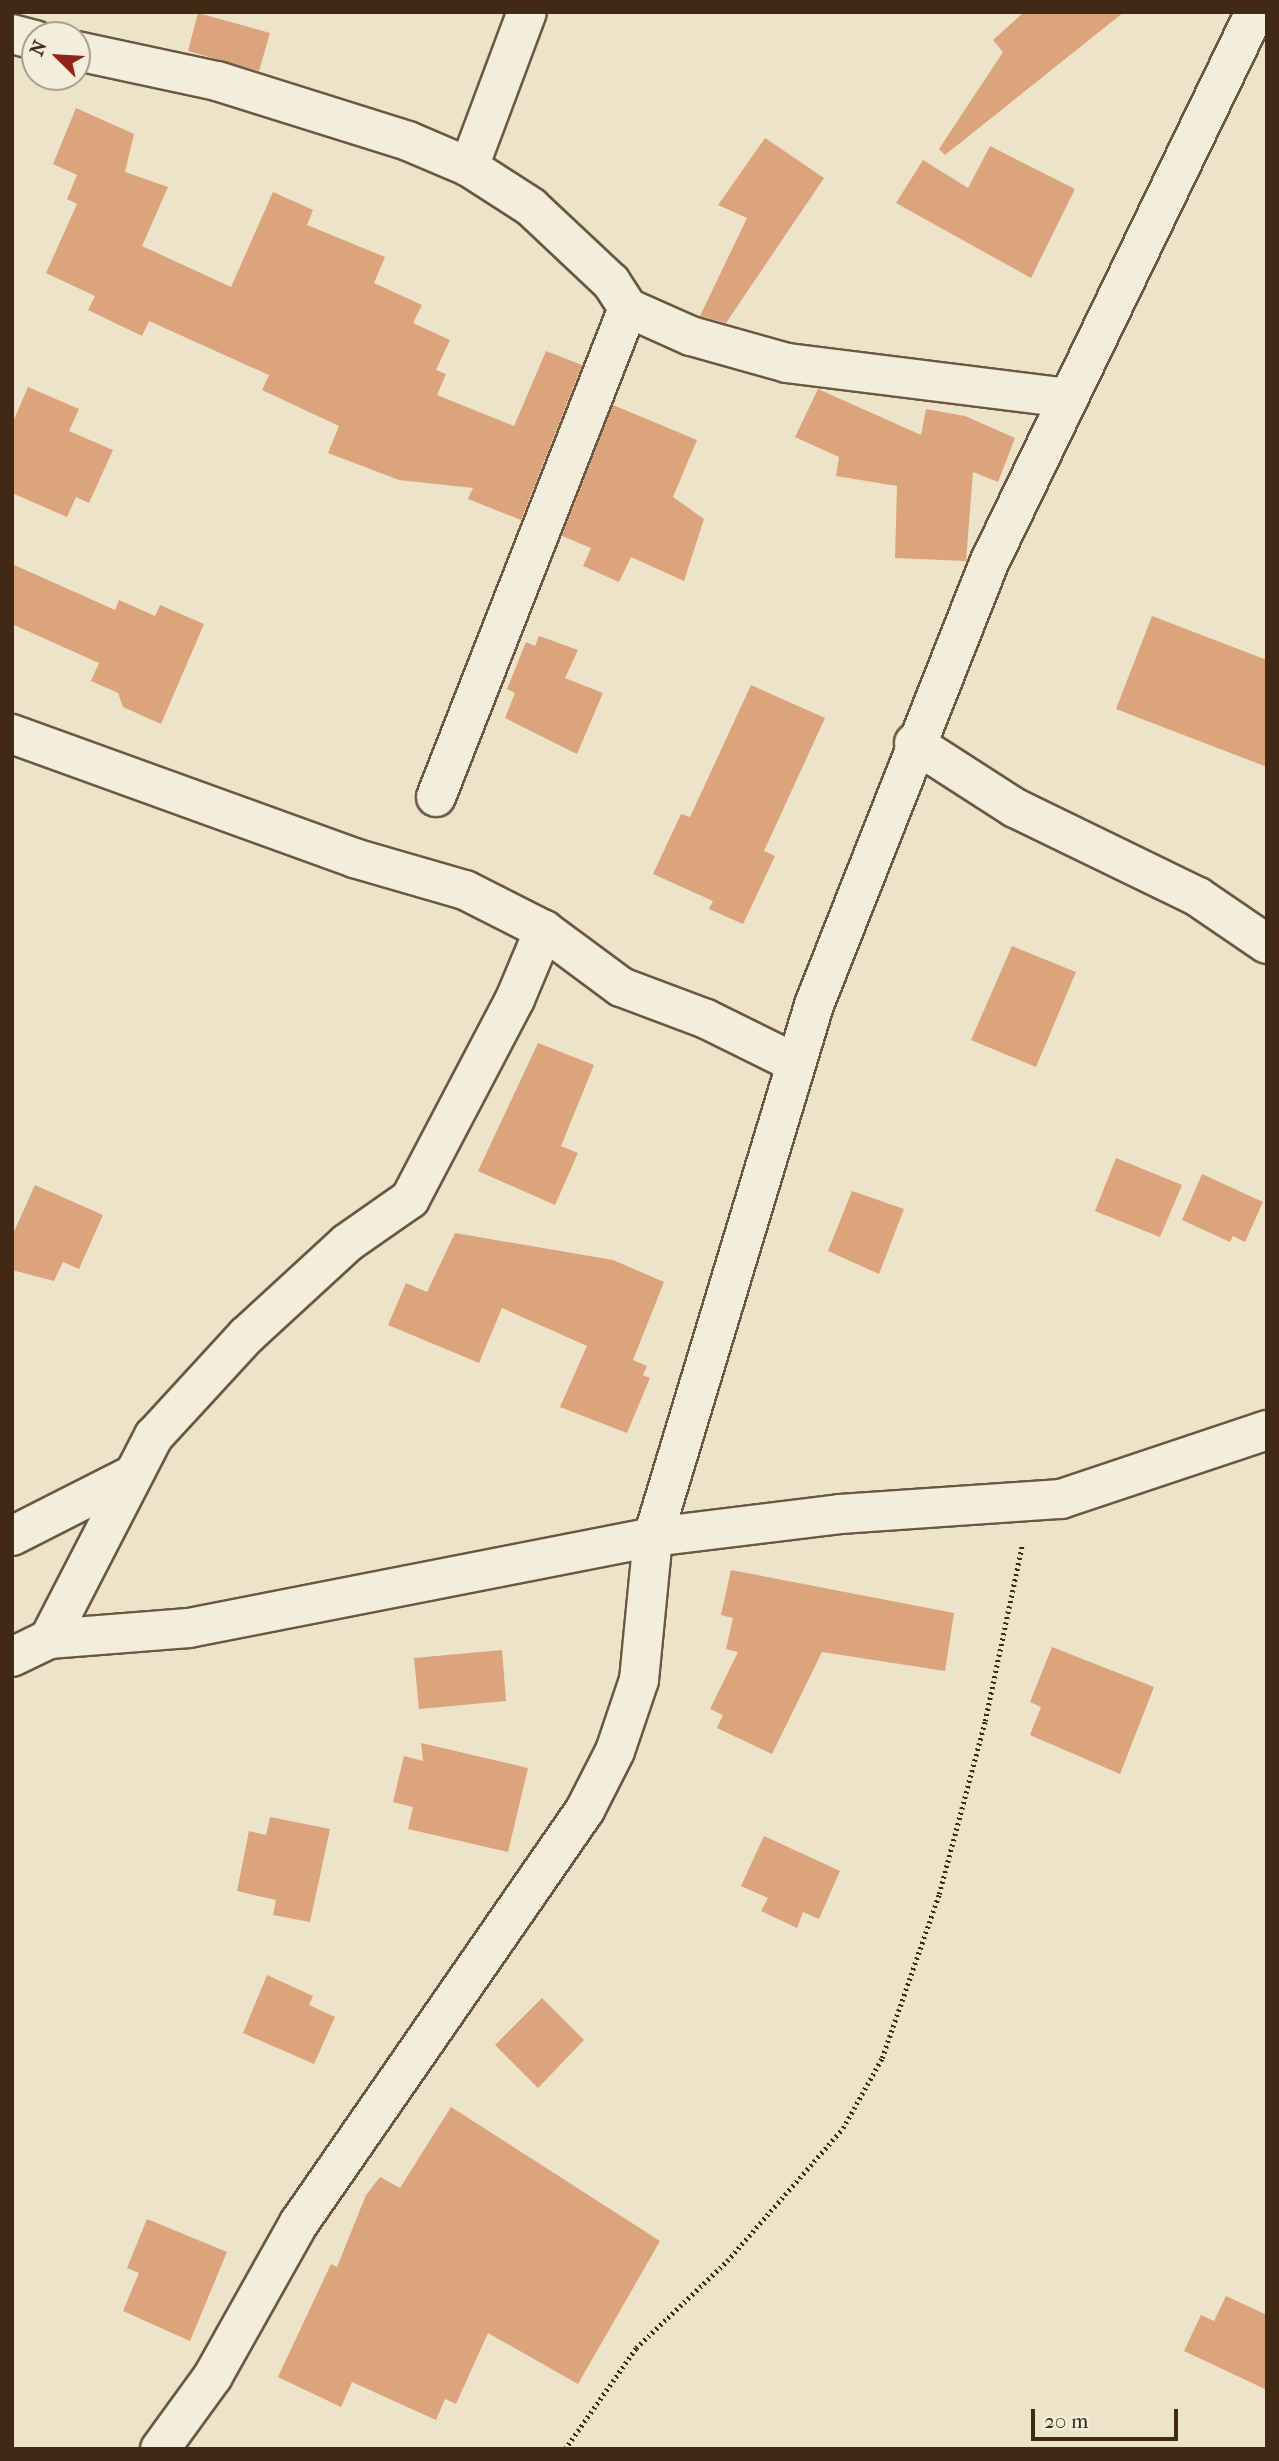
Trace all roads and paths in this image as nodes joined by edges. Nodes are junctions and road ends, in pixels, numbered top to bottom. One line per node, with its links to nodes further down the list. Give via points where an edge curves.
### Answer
1 (527, 12): 4 (street)
2 (1255, 12): 6 (street)
3 (91, 54): 4 (street, via 217,81 408,141)
4 (469, 167): 5 (street, via 531,207 611,282)
5 (628, 309): 6 (street, via 691,336 787,363); 9 (street)
6 (1068, 398): 8 (street)
7 (12, 734): 10 (street, via 354,858 466,890)
8 (914, 743): 11 (street, via 1015,808 1198,897); 12 (street)
9 (436, 797)
10 (544, 930): 12 (street, via 621,987); 14 (street, via 515,999 410,1199 348,1243 246,1336 153,1436)
11 (1267, 944)
12 (795, 1063): 17 (street)
13 (1267, 1430): 15 (street, via 1091,1492)
14 (132, 1475): 16 (street); 18 (street)
15 (1031, 1501): 17 (street); 21 (path, via 985,1721 939,1894 882,2058 843,2128 736,2251 636,2348)
16 (12, 1536)
17 (653, 1537): 18 (street, via 189,1628); 20 (street, via 639,1680 615,1751 585,1811 299,2222 213,2376)
18 (49, 1639): 19 (street)
19 (12, 1657)
20 (160, 2449)
21 (565, 2449)

